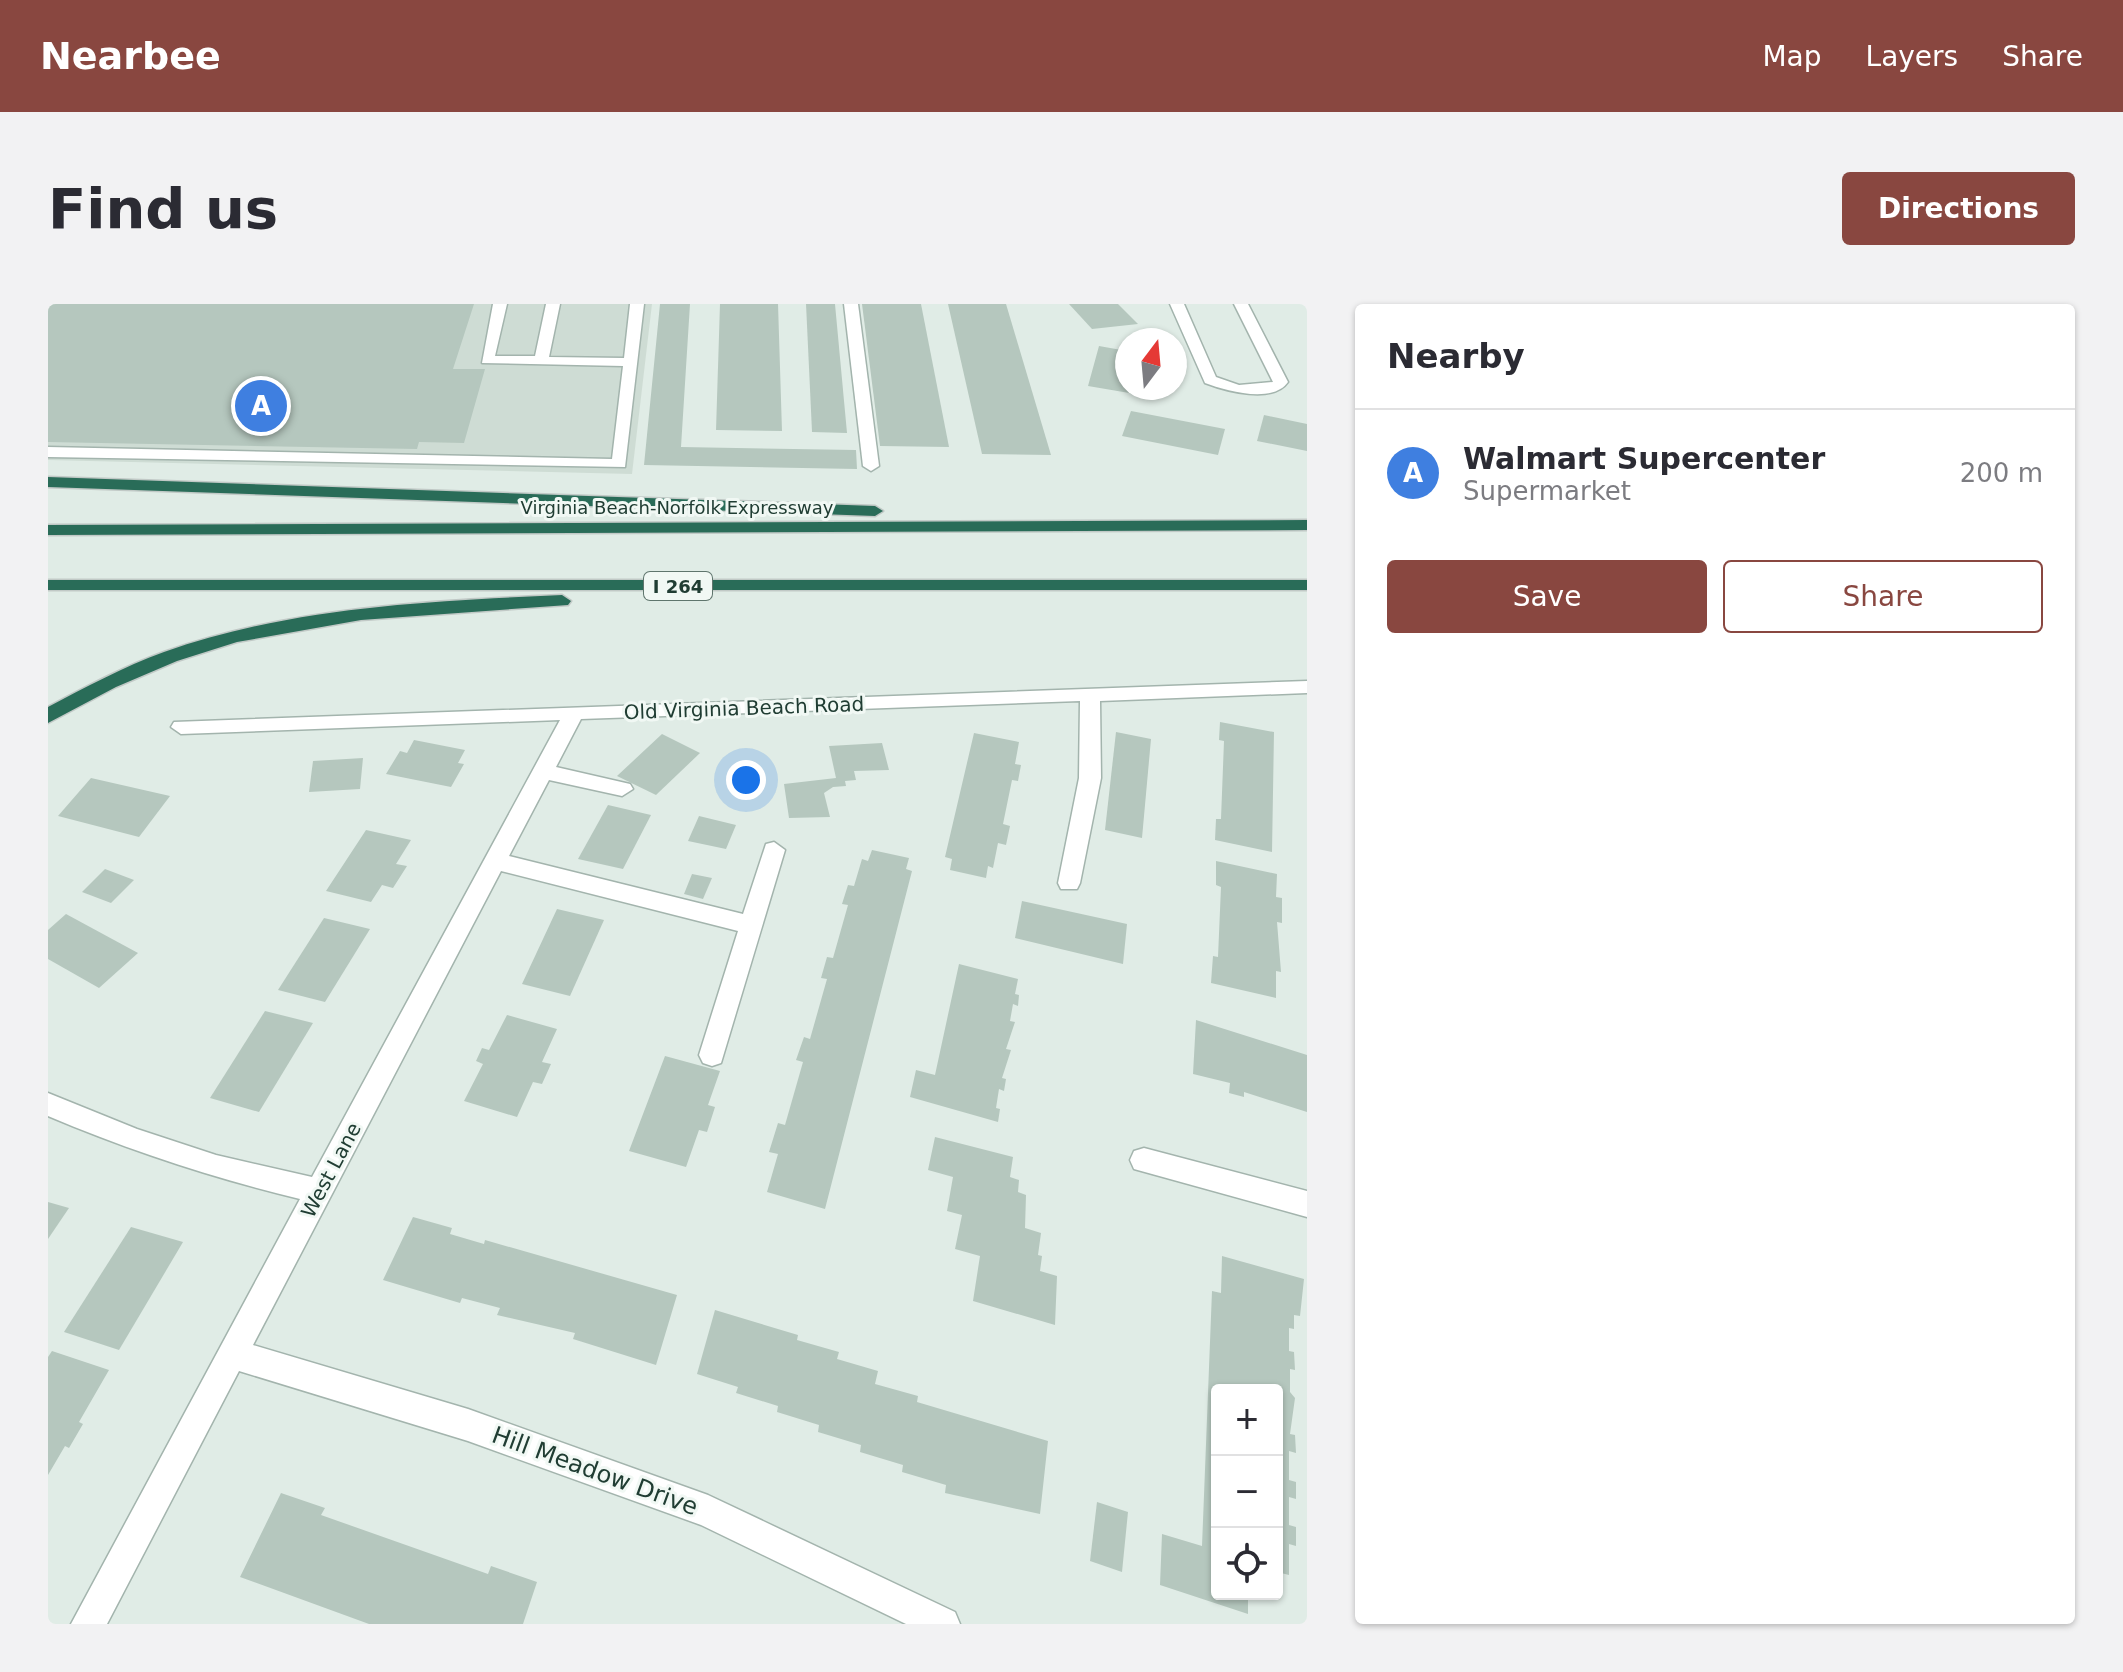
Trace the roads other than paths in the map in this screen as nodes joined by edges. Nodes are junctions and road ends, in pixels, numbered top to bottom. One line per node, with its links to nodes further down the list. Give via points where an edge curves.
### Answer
1 (500, 304): 7 (street, via 487,360)
2 (553, 304): 7 (street)
3 (637, 304): 8 (street)
4 (851, 304): 10 (street)
5 (1177, 304): 6 (street, via 1210,380 1238,390 1278,386 1281,382)
6 (1241, 304)
7 (541, 361): 8 (street)
8 (630, 362): 9 (street, via 619,464)
9 (48, 452)
10 (871, 466)
11 (48, 482): 12 (highway, via 805,507)
12 (1125, 524): 13 (highway, Virginia Beach-Norfolk Expressway); 14 (highway, Virginia Beach-Norfolk Expressway)
13 (1307, 525)
14 (48, 530)
15 (48, 585): 17 (highway, I 264)
16 (1307, 585): 17 (highway, I 264)
17 (905, 587): 21 (highway, via 390,609 308,619 161,660)
18 (1307, 687): 19 (street, Old Virginia Beach Road)
19 (1090, 695): 20 (street, Old Virginia Beach Road); 27 (street, via 1090,778)
20 (573, 715): 22 (street, Old Virginia Beach Road); 23 (street, West Lane)
21 (48, 716)
22 (181, 727)
23 (543, 771): 24 (street); 26 (street, West Lane)
24 (622, 789)
25 (774, 850): 28 (street)
26 (495, 861): 28 (street); 32 (street, West Lane)
27 (1069, 883)
28 (749, 925): 29 (street)
29 (712, 1055)
30 (48, 1104): 32 (street, via 216,1167)
31 (1144, 1160): 33 (street)
32 (320, 1191): 34 (street, West Lane)
33 (1307, 1204)
34 (233, 1354): 35 (street, West Lane); 36 (street, Hill Meadow Drive, via 468,1425 708,1511)
35 (88, 1624)
36 (943, 1624)

